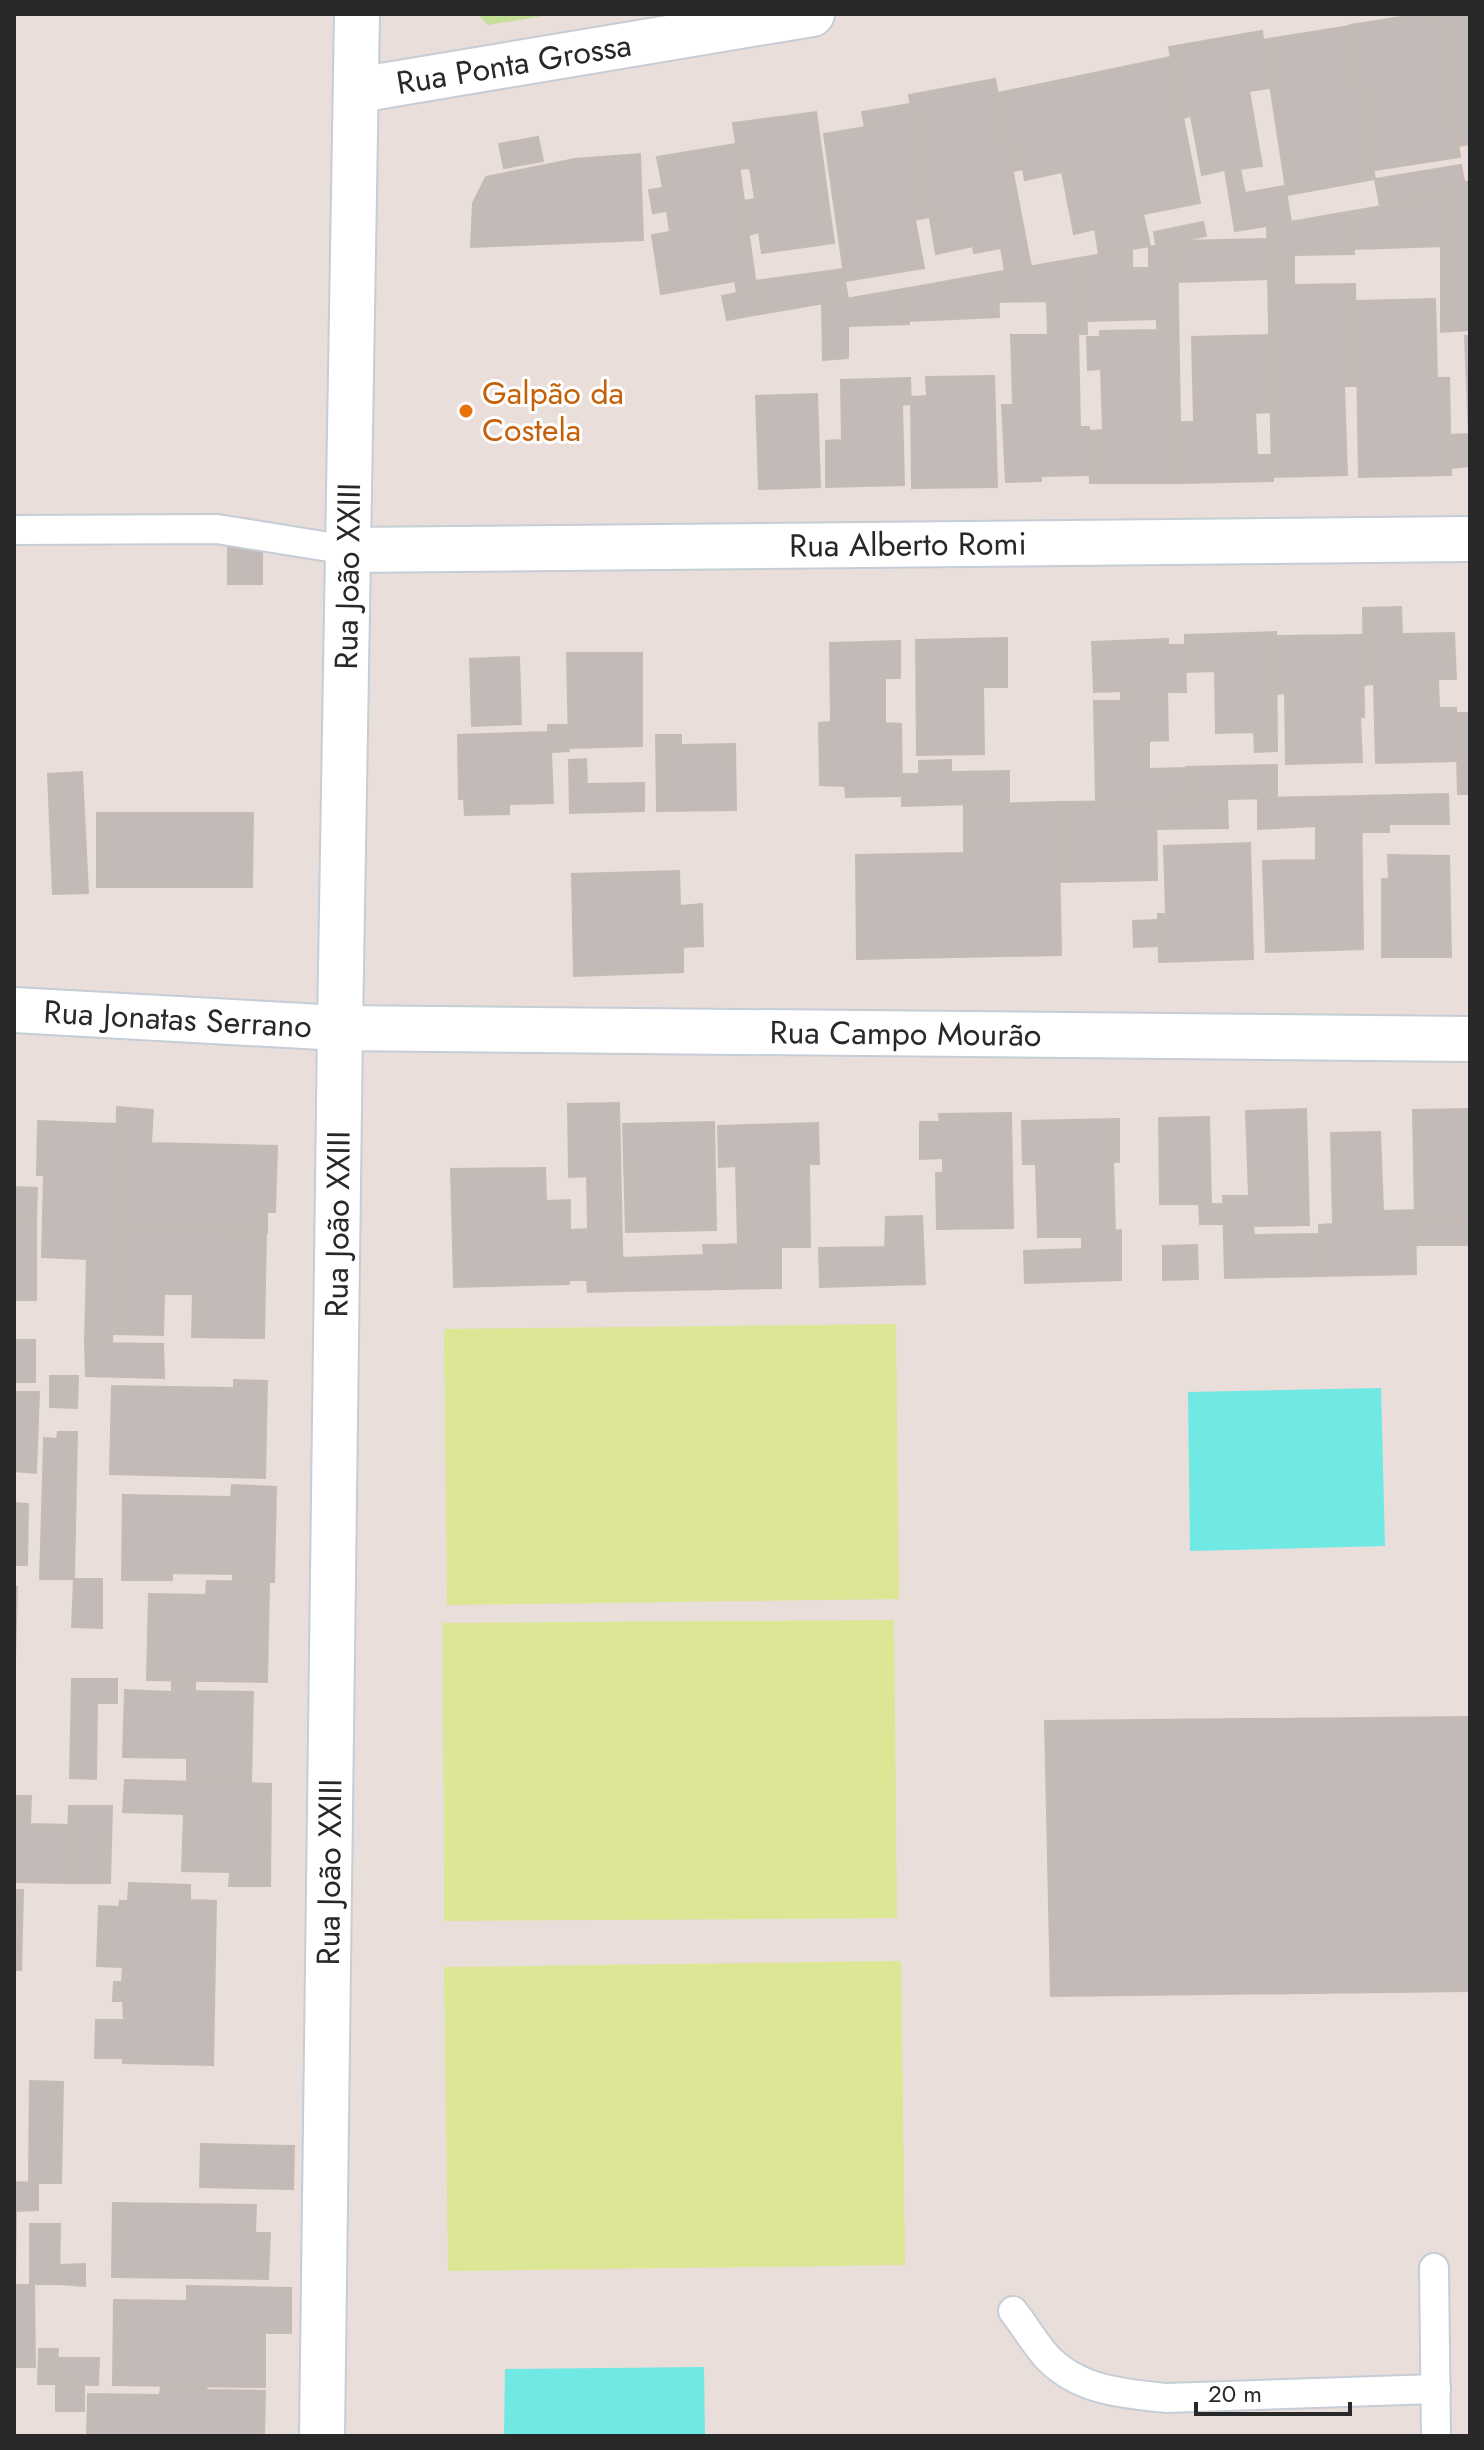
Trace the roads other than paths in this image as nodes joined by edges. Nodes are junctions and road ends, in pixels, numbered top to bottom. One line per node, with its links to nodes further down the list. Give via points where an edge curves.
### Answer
1 (357, 14): 3 (street, Rua João XXIII)
2 (812, 14): 3 (street, Rua Ponta Grossa)
3 (358, 90): 6 (street, Rua João XXIII)
4 (14, 530): 6 (lane, via 217,529)
5 (1470, 539): 6 (street, Rua Alberto Romi)
6 (348, 550): 8 (street, Rua João XXIII)
7 (14, 1010): 8 (street, Rua Jonatas Serrano)
8 (340, 1028): 9 (street, Rua Campo Mourão); 13 (street, Rua João XXIII)
9 (1470, 1039)
10 (1434, 2268): 12 (lane)
11 (1013, 2311): 12 (lane, via 1047,2357 1073,2379 1121,2394 1166,2398)
12 (1436, 2389): 14 (lane)
13 (322, 2436)
14 (1436, 2436)

